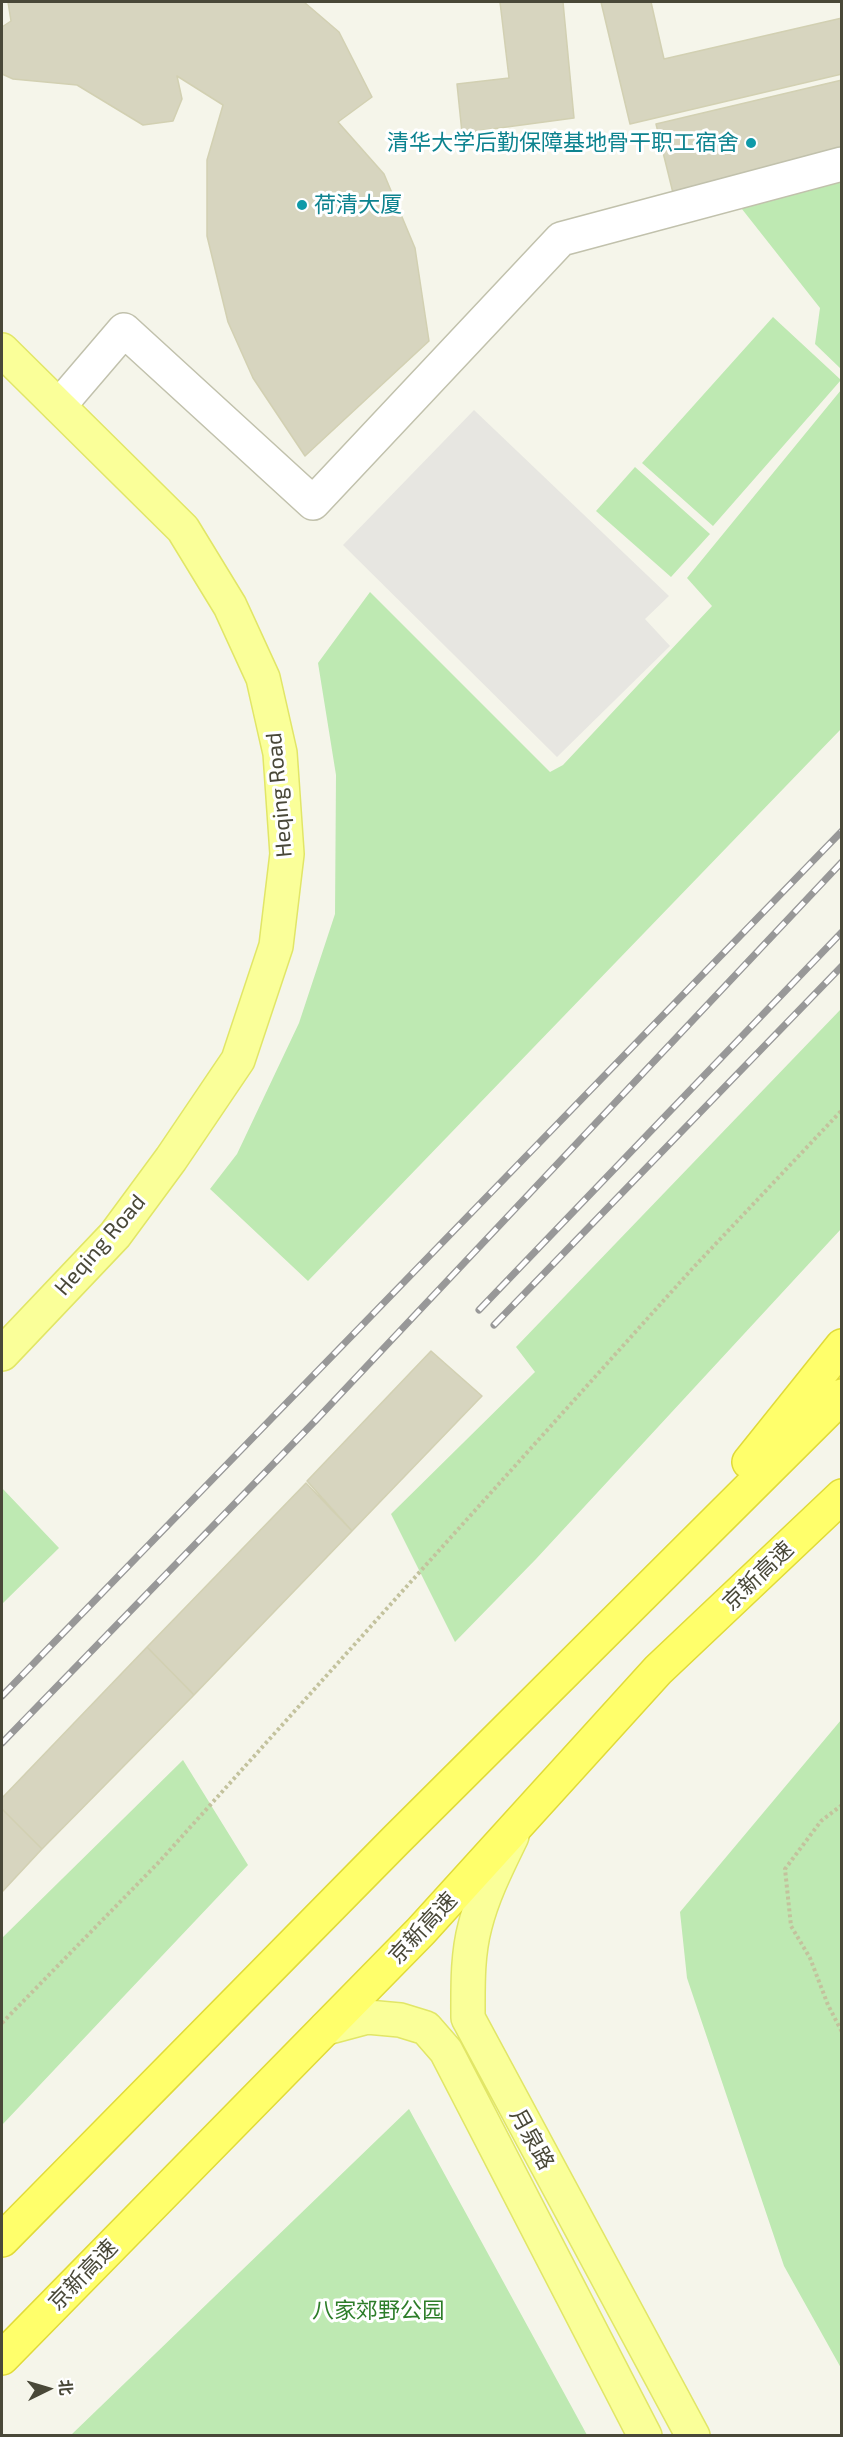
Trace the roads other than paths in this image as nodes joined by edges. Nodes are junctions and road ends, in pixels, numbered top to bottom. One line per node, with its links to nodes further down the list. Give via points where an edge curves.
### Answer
1 (842, 164): 3 (lane, via 561,239 313,503 124,330)
2 (2, 350): 3 (main road, Heqing Road)
3 (59, 406): 5 (main road, Heqing Road, via 183,529 230,606 263,678 280,753 287,854 276,946 238,1060 115,1235)
4 (842, 1346): 8 (highway)
5 (2, 1354)
6 (842, 1396): 8 (highway)
7 (842, 1496): 9 (highway, 京新高速, via 658,1670)
8 (656, 1580): 11 (highway)
9 (517, 1826): 10 (highway, 京新高速); 14 (main road, 月泉路, via 474,1927 468,2018)
10 (326, 2028): 12 (highway, 京新高速); 13 (main road, 月泉路, via 367,2017 400,2019 426,2028 447,2051)
11 (2, 2240)
12 (2, 2358)
13 (645, 2436)
14 (693, 2436)

